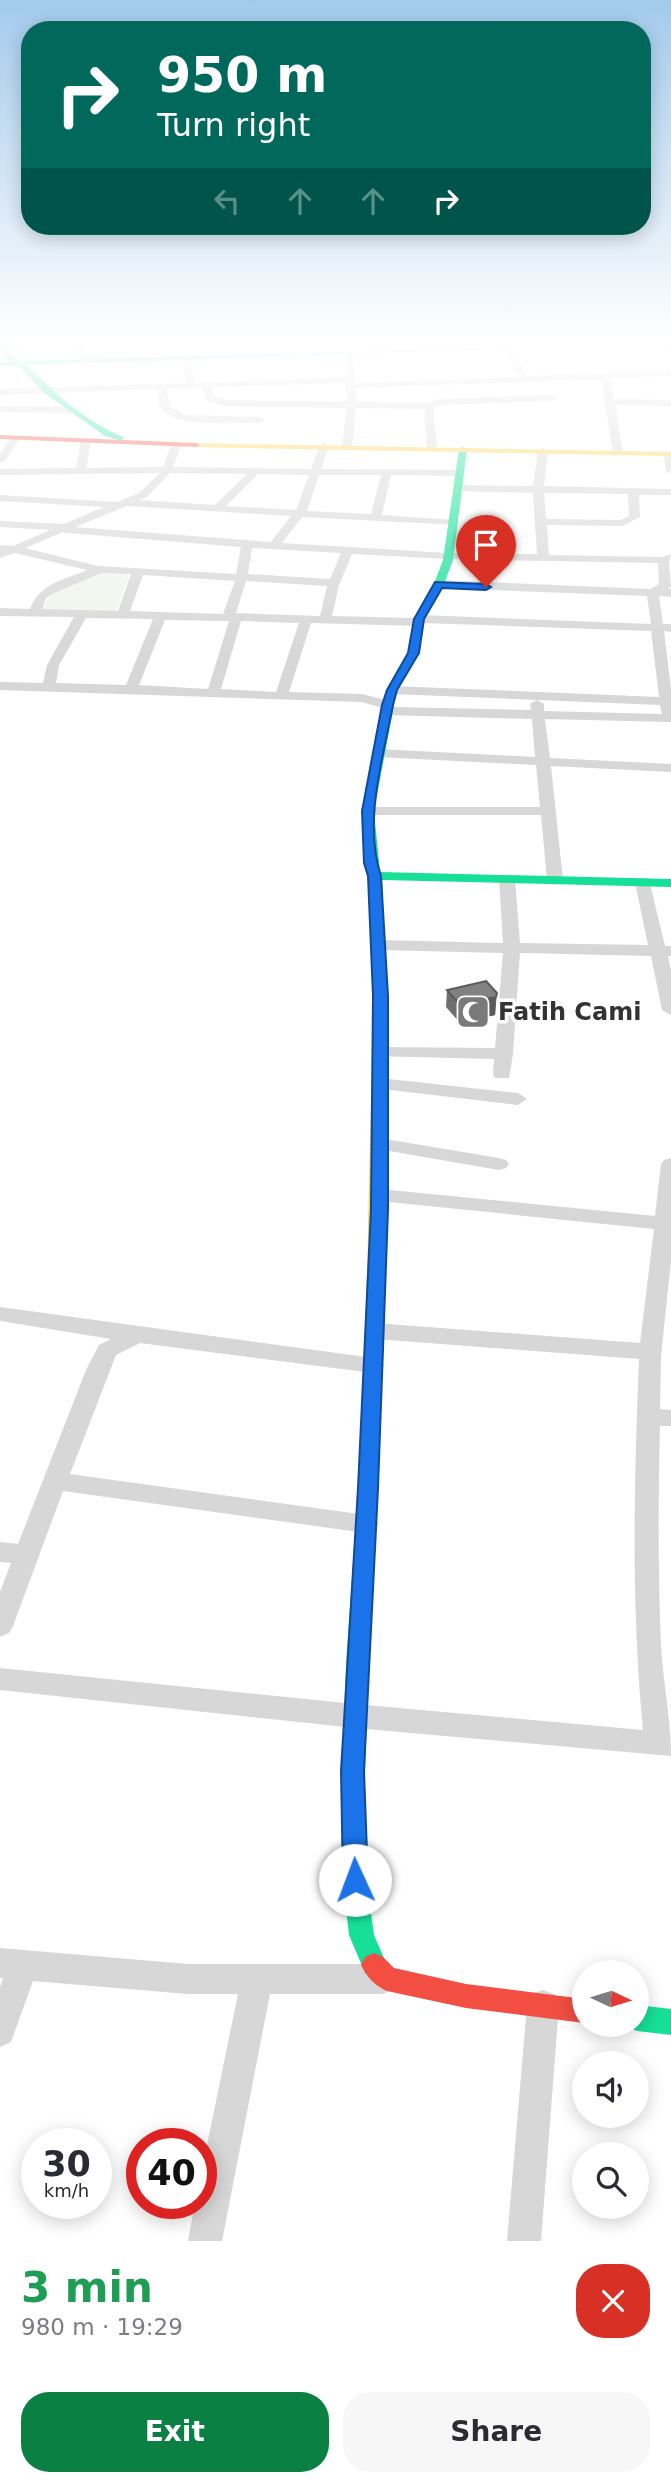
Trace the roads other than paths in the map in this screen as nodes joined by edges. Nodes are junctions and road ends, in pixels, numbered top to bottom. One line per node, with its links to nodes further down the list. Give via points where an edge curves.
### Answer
1 (85, 448): 13 (street)
2 (175, 448): 14 (street)
3 (324, 448): 17 (street)
4 (396, 448): 5 (main road)
5 (432, 448): 7 (main road)
6 (617, 448): 9 (street)
7 (463, 449): 8 (main road); 19 (main road)
8 (543, 451): 9 (main road); 21 (street)
9 (618, 453): 10 (main road)
10 (669, 454): 11 (street)
11 (671, 471)
12 (0, 472): 15 (street)
13 (80, 472): 14 (street); 15 (street)
14 (164, 472): 16 (street); 26 (street, via 143,495)
15 (28, 473): 20 (street)
16 (254, 473): 17 (street); 27 (street)
17 (316, 474): 18 (street); 28 (street)
18 (386, 474): 19 (street); 29 (street)
19 (460, 481): 21 (street); 31 (main road)
20 (14, 489)
21 (537, 489): 22 (street); 30 (street)
22 (633, 491): 23 (street); 30 (street, via 635,517 623,523)
23 (671, 492)
24 (0, 498): 25 (street)
25 (44, 500): 26 (street); 33 (street)
26 (124, 504): 27 (street); 34 (street)
27 (217, 509): 28 (street)
28 (298, 514): 29 (street); 36 (street)
29 (376, 518): 31 (street)
30 (543, 522): 42 (street)
31 (454, 523): 41 (main road)
32 (0, 524): 33 (street)
33 (26, 525): 34 (street)
34 (63, 528): 35 (street); 38 (street)
35 (247, 544): 36 (street); 46 (street)
36 (275, 545): 39 (street)
37 (0, 548): 38 (street)
38 (14, 549): 40 (street); 44 (street)
39 (348, 550): 41 (street); 47 (street)
40 (0, 555)
41 (448, 556): 42 (street); 48 (main road)
42 (544, 558): 43 (street)
43 (667, 559): 49 (street, via 666,586)
44 (98, 569): 45 (street); 52 (street, via 48,591)
45 (138, 572): 46 (street); 54 (street)
46 (241, 578): 47 (street); 56 (street)
47 (334, 583): 58 (street)
48 (439, 584): 49 (street); 59 (main road)
49 (653, 592): 50 (street); 60 (street)
50 (671, 593)
51 (0, 612): 52 (street)
52 (35, 612): 53 (street)
53 (82, 614): 54 (street); 63 (street, via 53,665)
54 (123, 615): 55 (street)
55 (160, 615): 56 (street); 64 (street)
56 (232, 617): 57 (street); 65 (street)
57 (306, 619): 58 (street); 66 (street)
58 (325, 619): 59 (street)
59 (419, 621): 60 (street); 69 (main road, via 414,653)
60 (657, 627): 61 (street); 68 (street)
61 (671, 628)
62 (0, 686): 63 (street)
63 (48, 688): 64 (street)
64 (131, 689): 65 (street)
65 (214, 694): 66 (street)
66 (281, 696): 69 (street)
67 (537, 696): 68 (street); 69 (street); 70 (street)
68 (665, 701): 71 (street)
69 (389, 702): 70 (street); 72 (main road)
70 (537, 716): 71 (street); 73 (street)
71 (669, 718)
72 (378, 752): 73 (street); 75 (main road)
73 (543, 762): 74 (street); 76 (street)
74 (670, 770)
75 (368, 811): 76 (street); 77 (main road)
76 (548, 811): 79 (street)
77 (375, 876): 78 (main road); 82 (main road)
78 (507, 879): 79 (main road); 83 (street)
79 (555, 880): 80 (main road)
80 (643, 883): 81 (main road); 84 (street)
81 (671, 883)
82 (378, 945): 83 (street); 86 (main road)
83 (512, 948): 84 (street); 87 (street)
84 (665, 950): 85 (street)
85 (671, 1010)
86 (380, 1052): 87 (street); 89 (main road)
87 (504, 1054): 88 (street)
88 (502, 1074)
89 (380, 1084): 90 (street); 91 (main road)
90 (518, 1099)
91 (379, 1144): 92 (street); 94 (main road)
92 (499, 1164)
93 (671, 1164): 95 (street)
94 (379, 1195): 95 (street); 97 (main road)
95 (668, 1224): 99 (street)
96 (0, 1314): 98 (street)
97 (374, 1331): 99 (street); 100 (main road)
98 (136, 1335): 100 (street); 102 (street, via 107,1350)
99 (651, 1352): 101 (street)
100 (373, 1365): 103 (main road)
101 (660, 1417): 109 (street, via 645,1516 648,1648)
102 (56, 1481): 103 (street); 105 (street)
103 (366, 1524): 108 (main road)
104 (0, 1552): 105 (street)
105 (27, 1555): 106 (street)
106 (0, 1626)
107 (0, 1679): 108 (street)
108 (355, 1716): 109 (street); 112 (main road, via 356,1907 367,1958)
109 (664, 1744)
110 (12, 1964): 111 (street, via 188,1979); 117 (street)
111 (257, 1978): 112 (street); 118 (street)
112 (387, 1979): 113 (main road)
113 (543, 2006): 114 (main road); 119 (street)
114 (572, 2010)
115 (649, 2019): 116 (main road)
116 (671, 2022)
117 (0, 2031)
118 (205, 2241)
119 (524, 2241)

